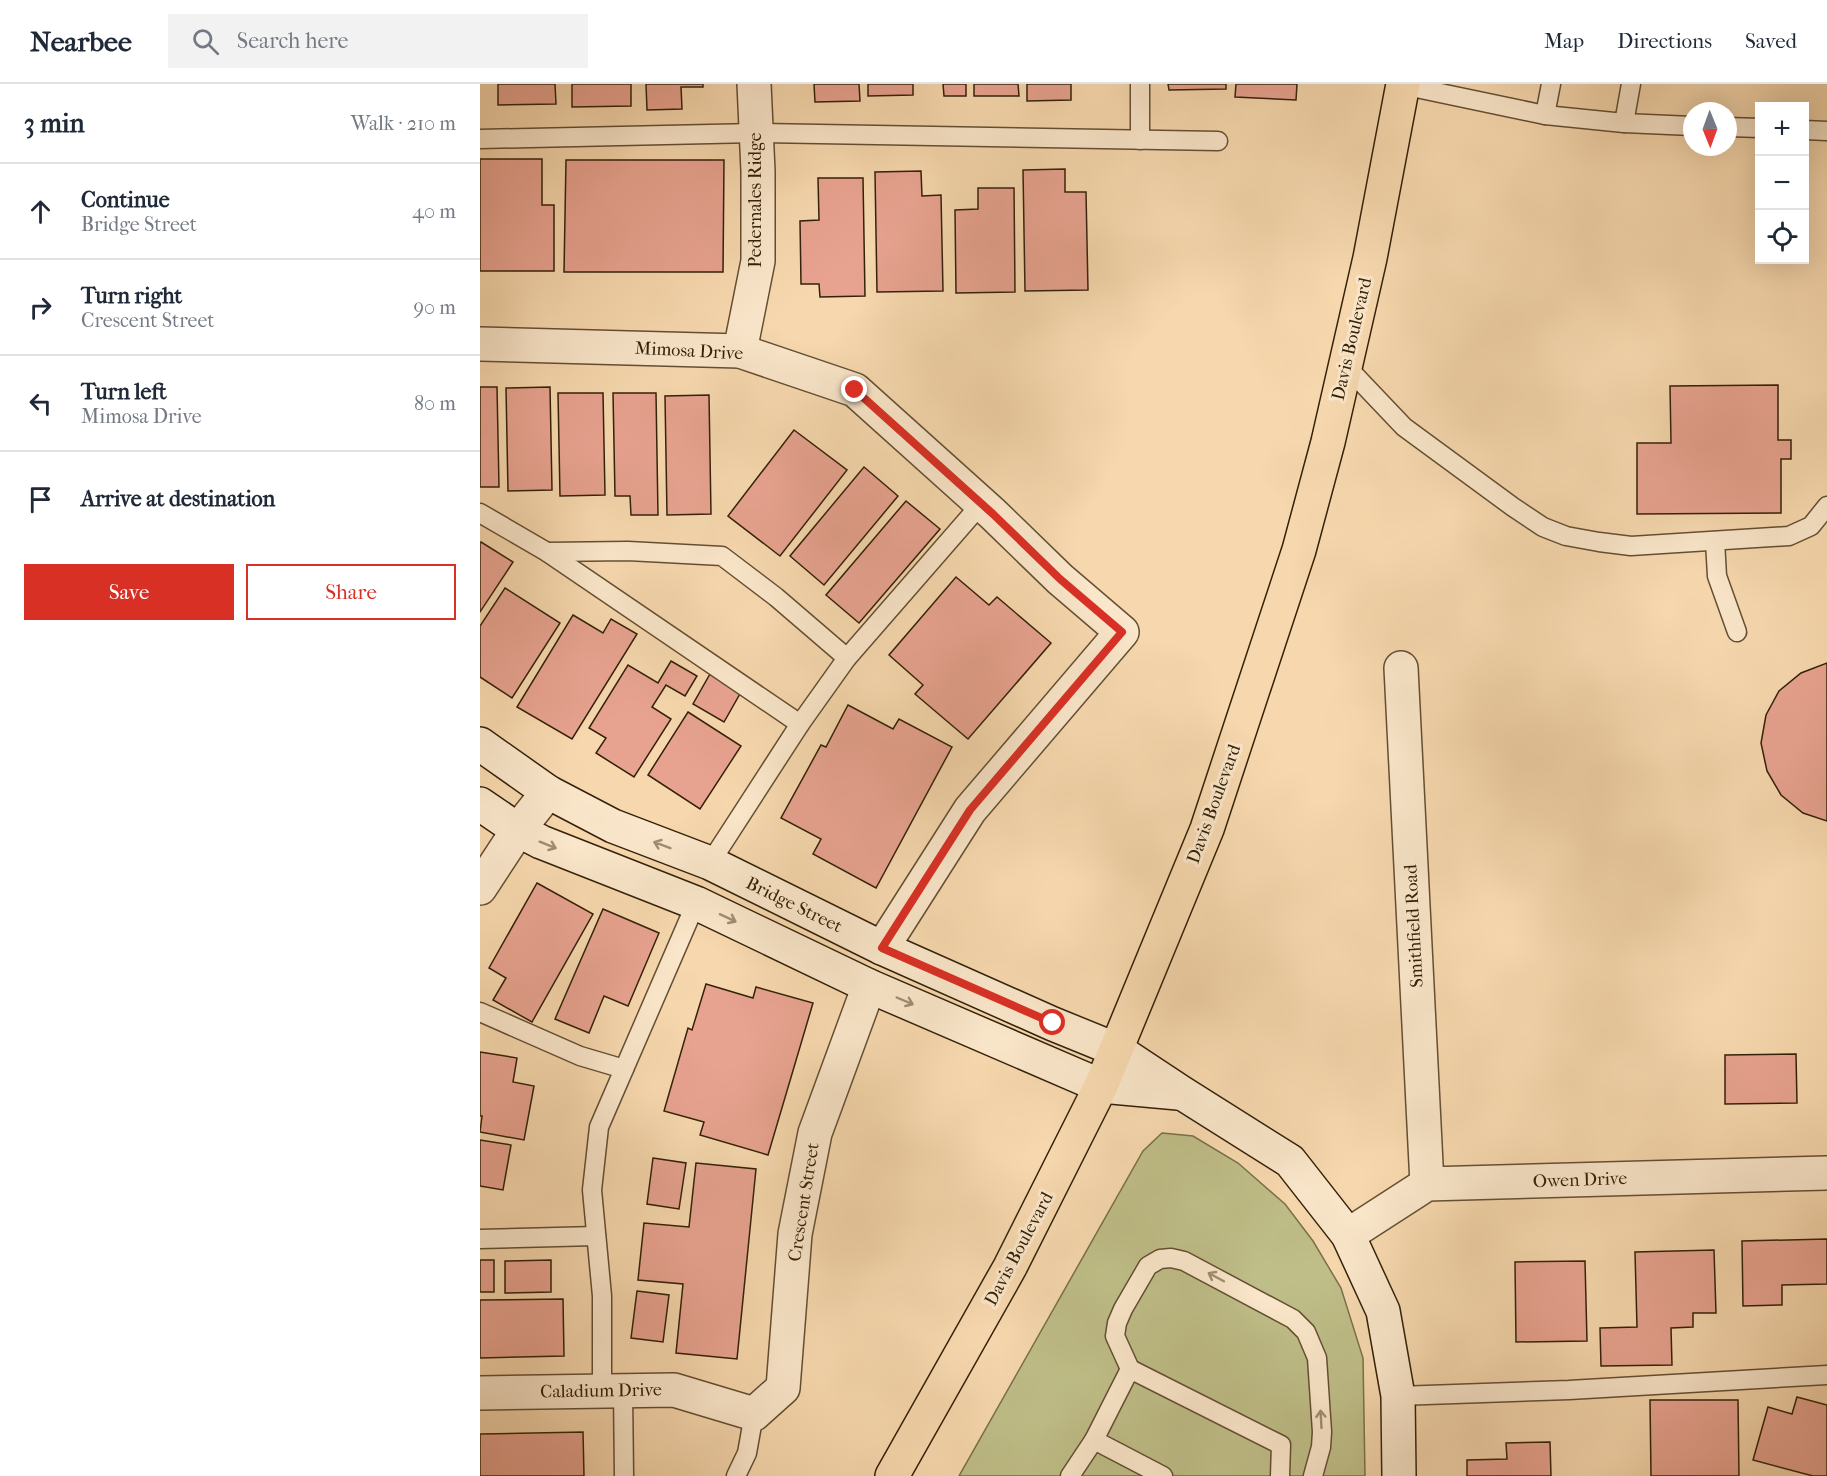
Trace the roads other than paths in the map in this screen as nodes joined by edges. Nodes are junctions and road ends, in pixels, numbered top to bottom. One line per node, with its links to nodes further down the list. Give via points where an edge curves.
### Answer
1 (754, 84): 13 (street, Pedernales Ridge)
2 (1140, 84): 15 (lane)
3 (1551, 84): 6 (lane)
4 (1631, 84): 7 (lane)
5 (1403, 85): 6 (lane); 19 (main road, Davis Boulevard)
6 (1545, 115): 7 (lane)
7 (1624, 123): 8 (lane)
8 (1683, 126)
9 (1737, 127): 10 (lane)
10 (1755, 128)
11 (1809, 130): 12 (lane)
12 (1827, 131)
13 (755, 133): 14 (lane); 15 (lane); 18 (street, Pedernales Ridge, via 758,261)
14 (480, 139)
15 (1140, 140): 16 (lane)
16 (1218, 141)
17 (480, 344): 18 (street, Mimosa Drive)
18 (740, 351): 20 (street, Mimosa Drive, via 855,390)
19 (1346, 366): 23 (lane, via 1404,427 1544,527 1566,536 1630,546); 39 (main road, Davis Boulevard, via 1299,550 1211,818)
20 (981, 504): 26 (lane); 36 (street, Mimosa Drive, via 1122,632 970,810)
21 (1827, 506): 23 (lane, via 1810,526 1789,536)
22 (480, 513): 24 (lane)
23 (1715, 541): 25 (lane, via 1717,576)
24 (547, 552): 26 (lane, via 722,556); 28 (lane)
25 (1737, 632)
26 (847, 658): 28 (lane)
27 (1401, 668): 44 (street, Smithfield Road)
28 (800, 724): 33 (lane)
29 (480, 744): 30 (street, Bridge Street)
30 (548, 792): 32 (street); 33 (street, Bridge Street, one-way to 30, via 613,826)
31 (480, 804): 32 (street)
32 (518, 830): 34 (street); 35 (street, one-way to 35)
33 (710, 863): 36 (street, Bridge Street)
34 (480, 888)
35 (696, 903): 37 (street, one-way to 37); 40 (lane)
36 (882, 948): 39 (street, Bridge Street)
37 (869, 986): 41 (street, one-way to 41); 53 (street, Crescent Street, via 815,1133 795,1234 783,1388)
38 (480, 1012): 40 (lane, via 580,1056)
39 (1117, 1050): 41 (main road, Davis Boulevard); 42 (street)
40 (624, 1069): 46 (lane, via 599,1127 592,1190)
41 (1101, 1086): 42 (street); 55 (main road, Davis Boulevard, via 1010,1267)
42 (1182, 1093): 45 (street, via 1290,1161)
43 (1827, 1173): 44 (street, Owen Drive)
44 (1427, 1184): 45 (street)
45 (1348, 1235): 52 (street, via 1383,1311)
46 (596, 1236): 47 (lane); 50 (lane)
47 (480, 1239)
48 (1130, 1369): 54 (lane); 60 (lane, via 1281,1445); 61 (lane, one-way to 48, via 1322,1447 1317,1358 1306,1332 1293,1319 1184,1261 1160,1259 1148,1266 1117,1323 1115,1335)
49 (1827, 1375): 52 (lane)
50 (612, 1391): 51 (street, Caladium Drive); 53 (street, Caladium Drive, via 674,1390); 56 (lane)
51 (480, 1393)
52 (1398, 1396): 62 (street)
53 (754, 1414): 57 (lane, via 747,1453)
54 (1094, 1440): 58 (lane); 59 (lane)
55 (896, 1475)
56 (624, 1476)
57 (736, 1476)
58 (1070, 1476)
59 (1163, 1476)
60 (1280, 1476)
61 (1313, 1476)
62 (1399, 1476)

